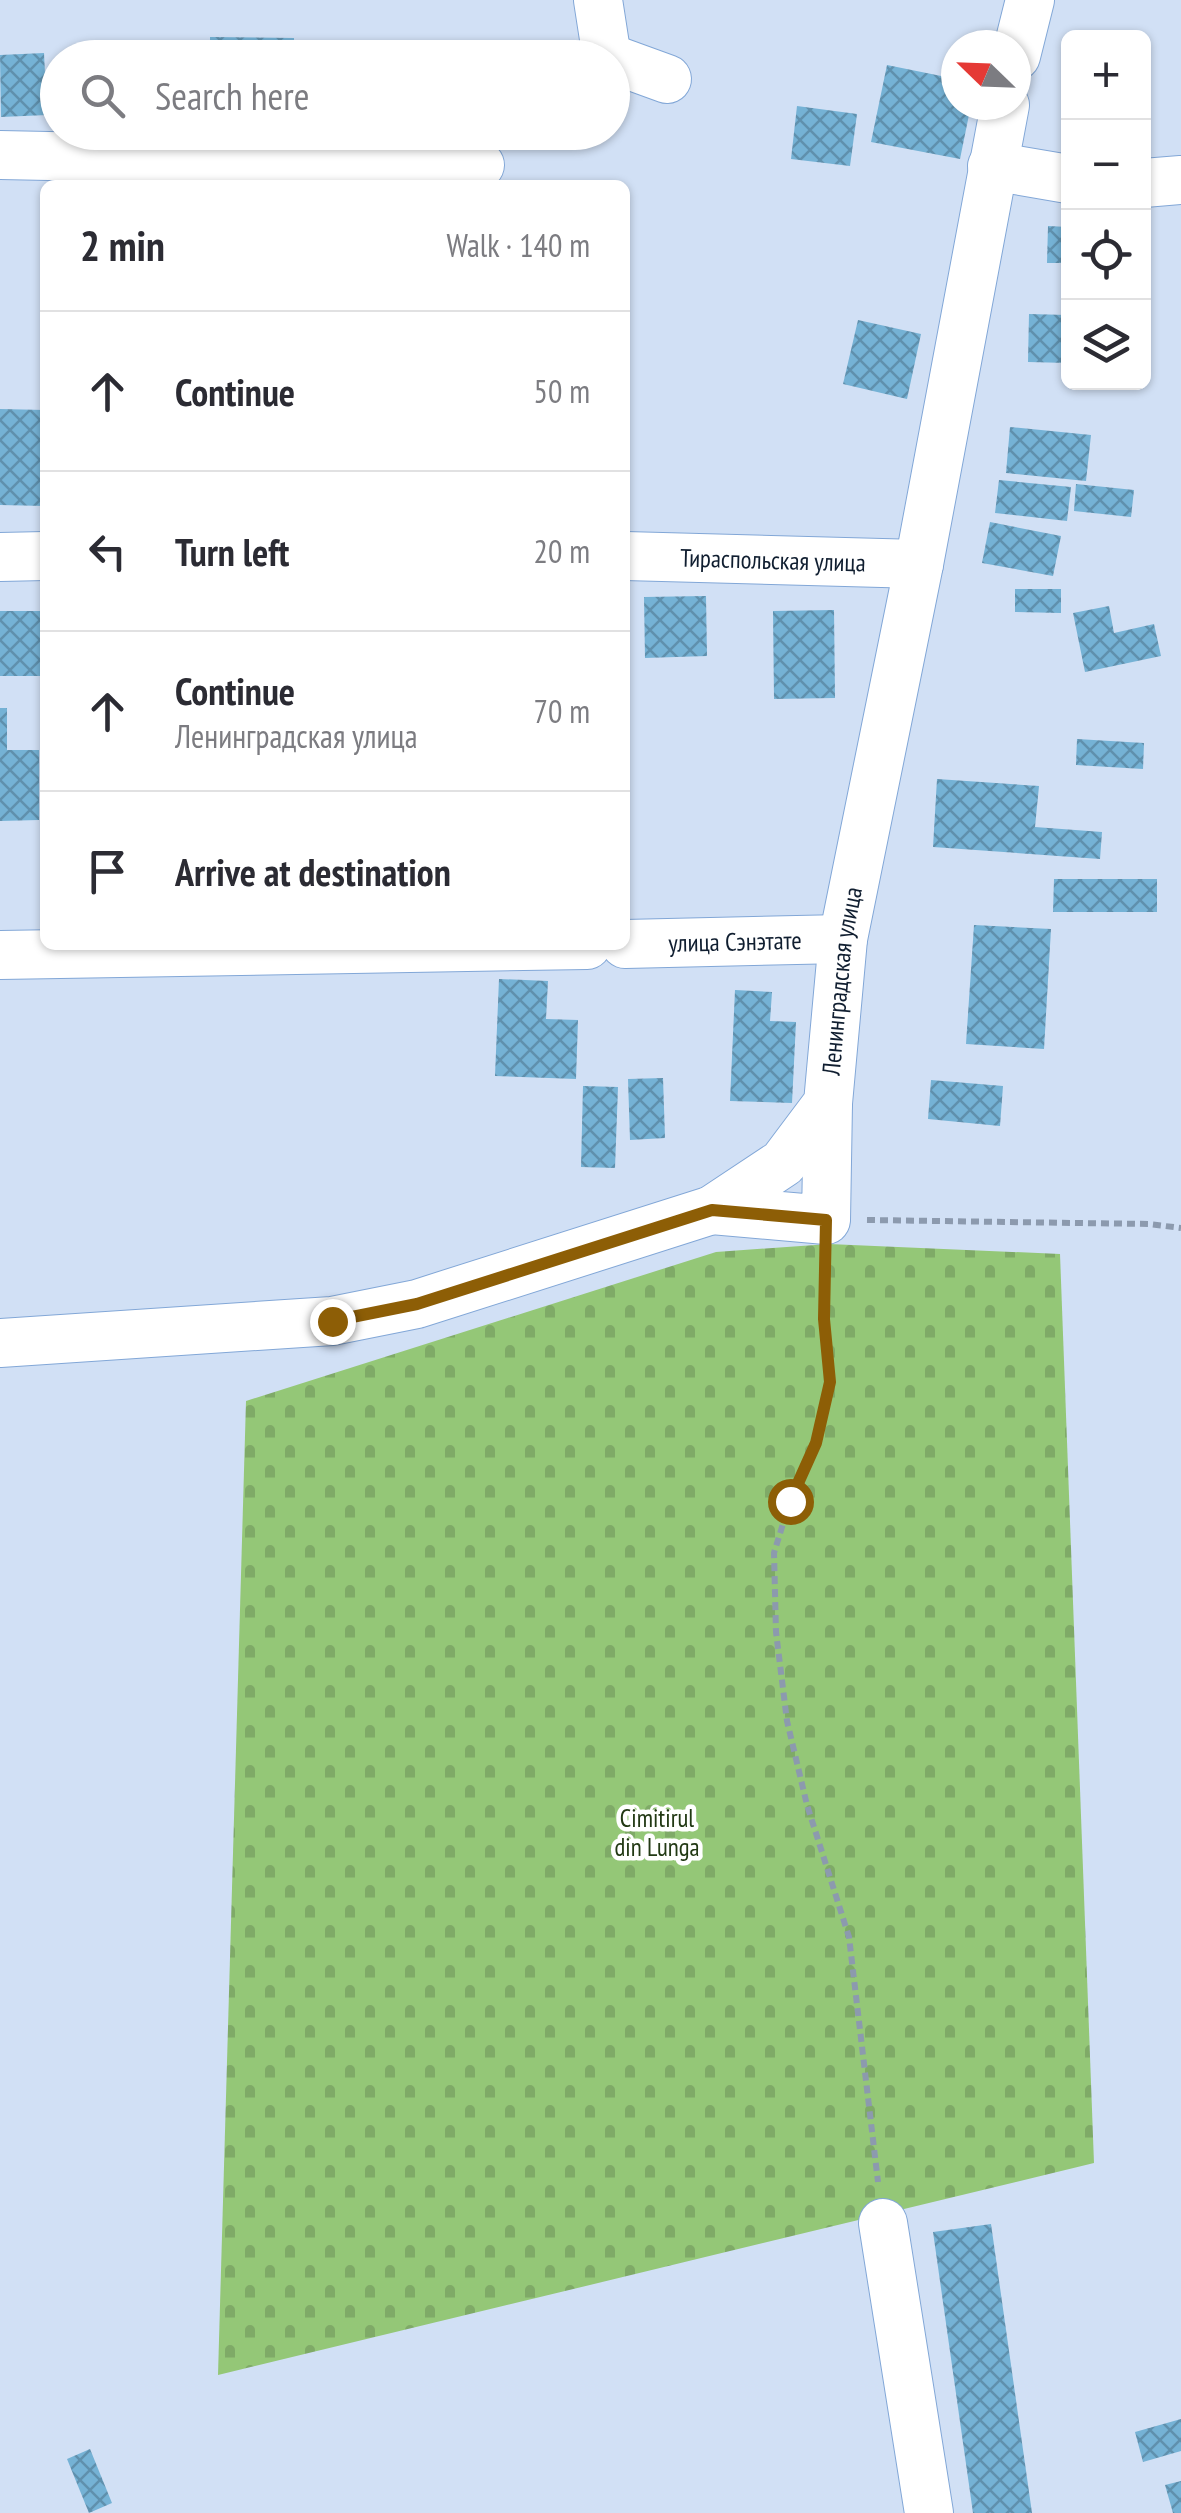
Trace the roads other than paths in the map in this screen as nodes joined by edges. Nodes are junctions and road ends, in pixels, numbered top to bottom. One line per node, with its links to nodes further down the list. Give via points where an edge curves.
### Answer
1 (598, 0): 4 (street)
2 (1030, 0): 3 (street)
3 (1022, 30)
4 (606, 40)
5 (630, 65): 6 (street)
6 (666, 78)
7 (1002, 120): 10 (street, Ленинградская улица)
8 (0, 155): 9 (street)
9 (480, 165)
10 (992, 166): 11 (street); 17 (street, Ленинградская улица)
11 (1061, 178)
12 (1181, 180): 13 (street)
13 (1151, 182)
14 (0, 556): 15 (street)
15 (40, 556)
16 (630, 556): 17 (street, Тираспольская улица)
17 (919, 564): 18 (street, Ленинградская улица)
18 (844, 939): 19 (street, улица Сэнэтате); 22 (street, Ленинградская улица)
19 (630, 944)
20 (294, 950): 21 (street)
21 (0, 955)
22 (828, 1103): 23 (street, Ленинградская улица, via 783,1164); 23 (street, via 826,1220)
23 (712, 1210): 24 (street, Ленинградская улица, via 417,1304 332,1321)
24 (0, 1343)
25 (884, 2223): 26 (street)
26 (929, 2513)

